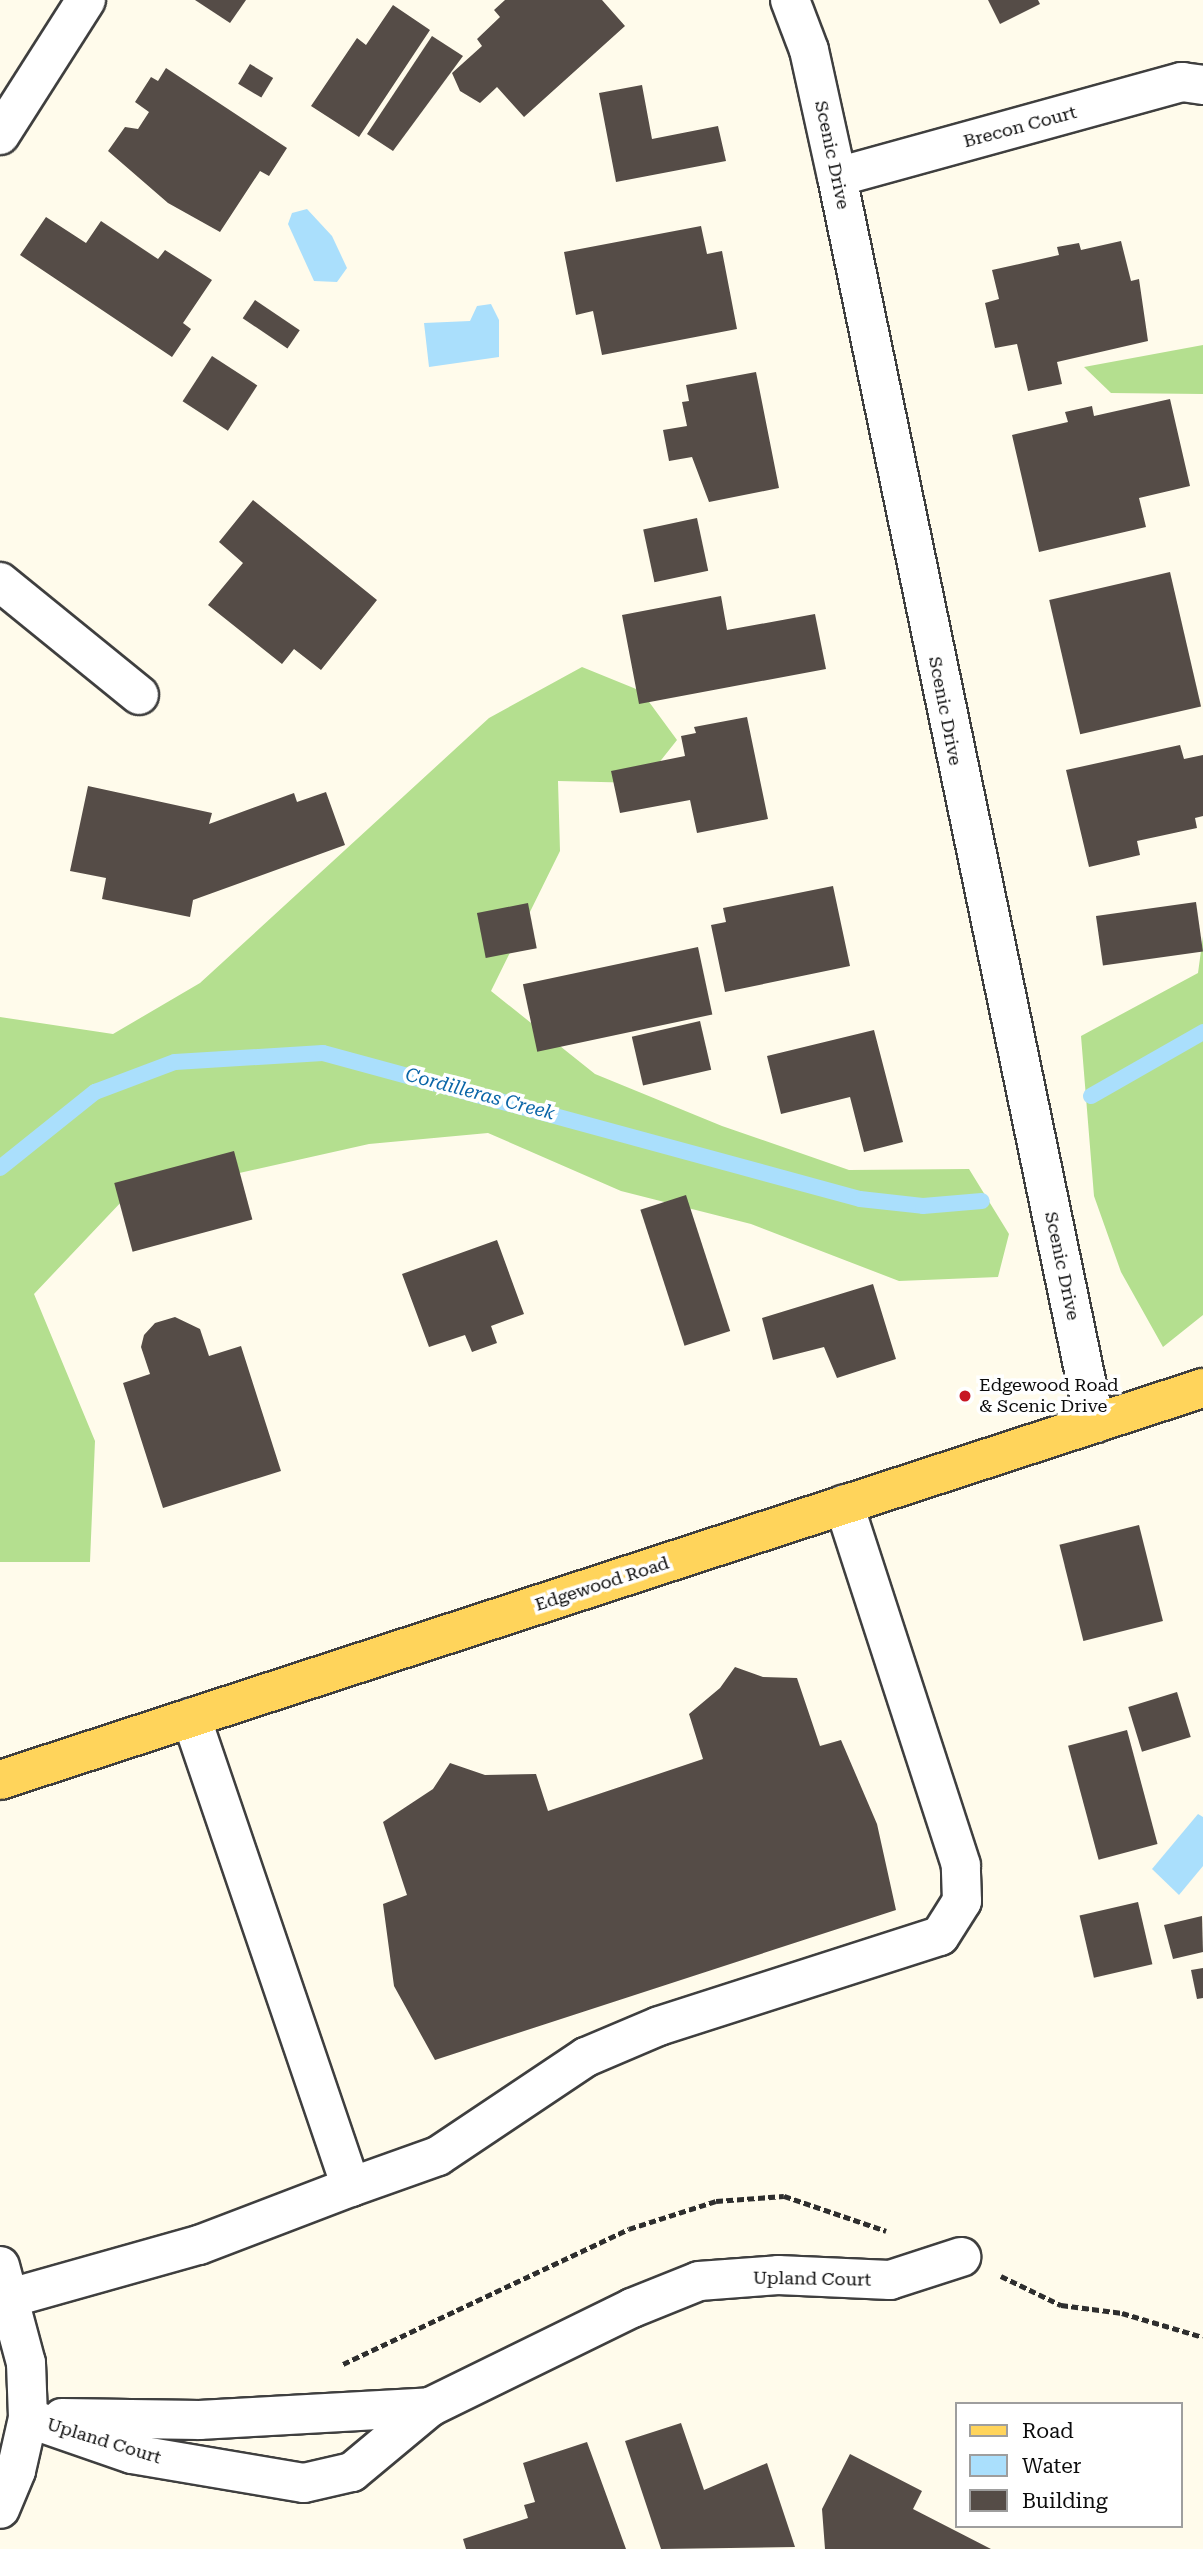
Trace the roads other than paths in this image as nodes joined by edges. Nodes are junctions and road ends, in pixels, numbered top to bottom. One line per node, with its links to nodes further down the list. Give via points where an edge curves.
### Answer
1 (86, 0): 4 (street)
2 (790, 0): 5 (street, Scenic Drive, via 809,50)
3 (1203, 85): 5 (street, Brecon Court, via 1182,82)
4 (0, 135)
5 (837, 177): 9 (street, Scenic Drive)
6 (0, 582): 7 (street)
7 (139, 695)
8 (1203, 1388): 9 (main road, Edgewood Road)
9 (1095, 1424): 10 (main road, Edgewood Road)
10 (844, 1506): 11 (main road, Edgewood Road); 13 (street, via 961,1866 962,1901 940,1936 659,2026 586,2057 438,2156)
11 (191, 1718): 12 (main road, Edgewood Road); 13 (street)
12 (0, 1780)
13 (351, 2187): 15 (street, via 199,2245)
14 (961, 2258): 16 (street, Upland Court, via 890,2280 778,2275 699,2281 632,2308 489,2383)
15 (5, 2282): 17 (street, via 26,2363)
16 (430, 2407): 17 (street, Upland Court, via 200,2420); 17 (street, Upland Court, via 352,2472 304,2483 132,2454)
17 (28, 2417): 18 (street, via 16,2471)
18 (0, 2509)

